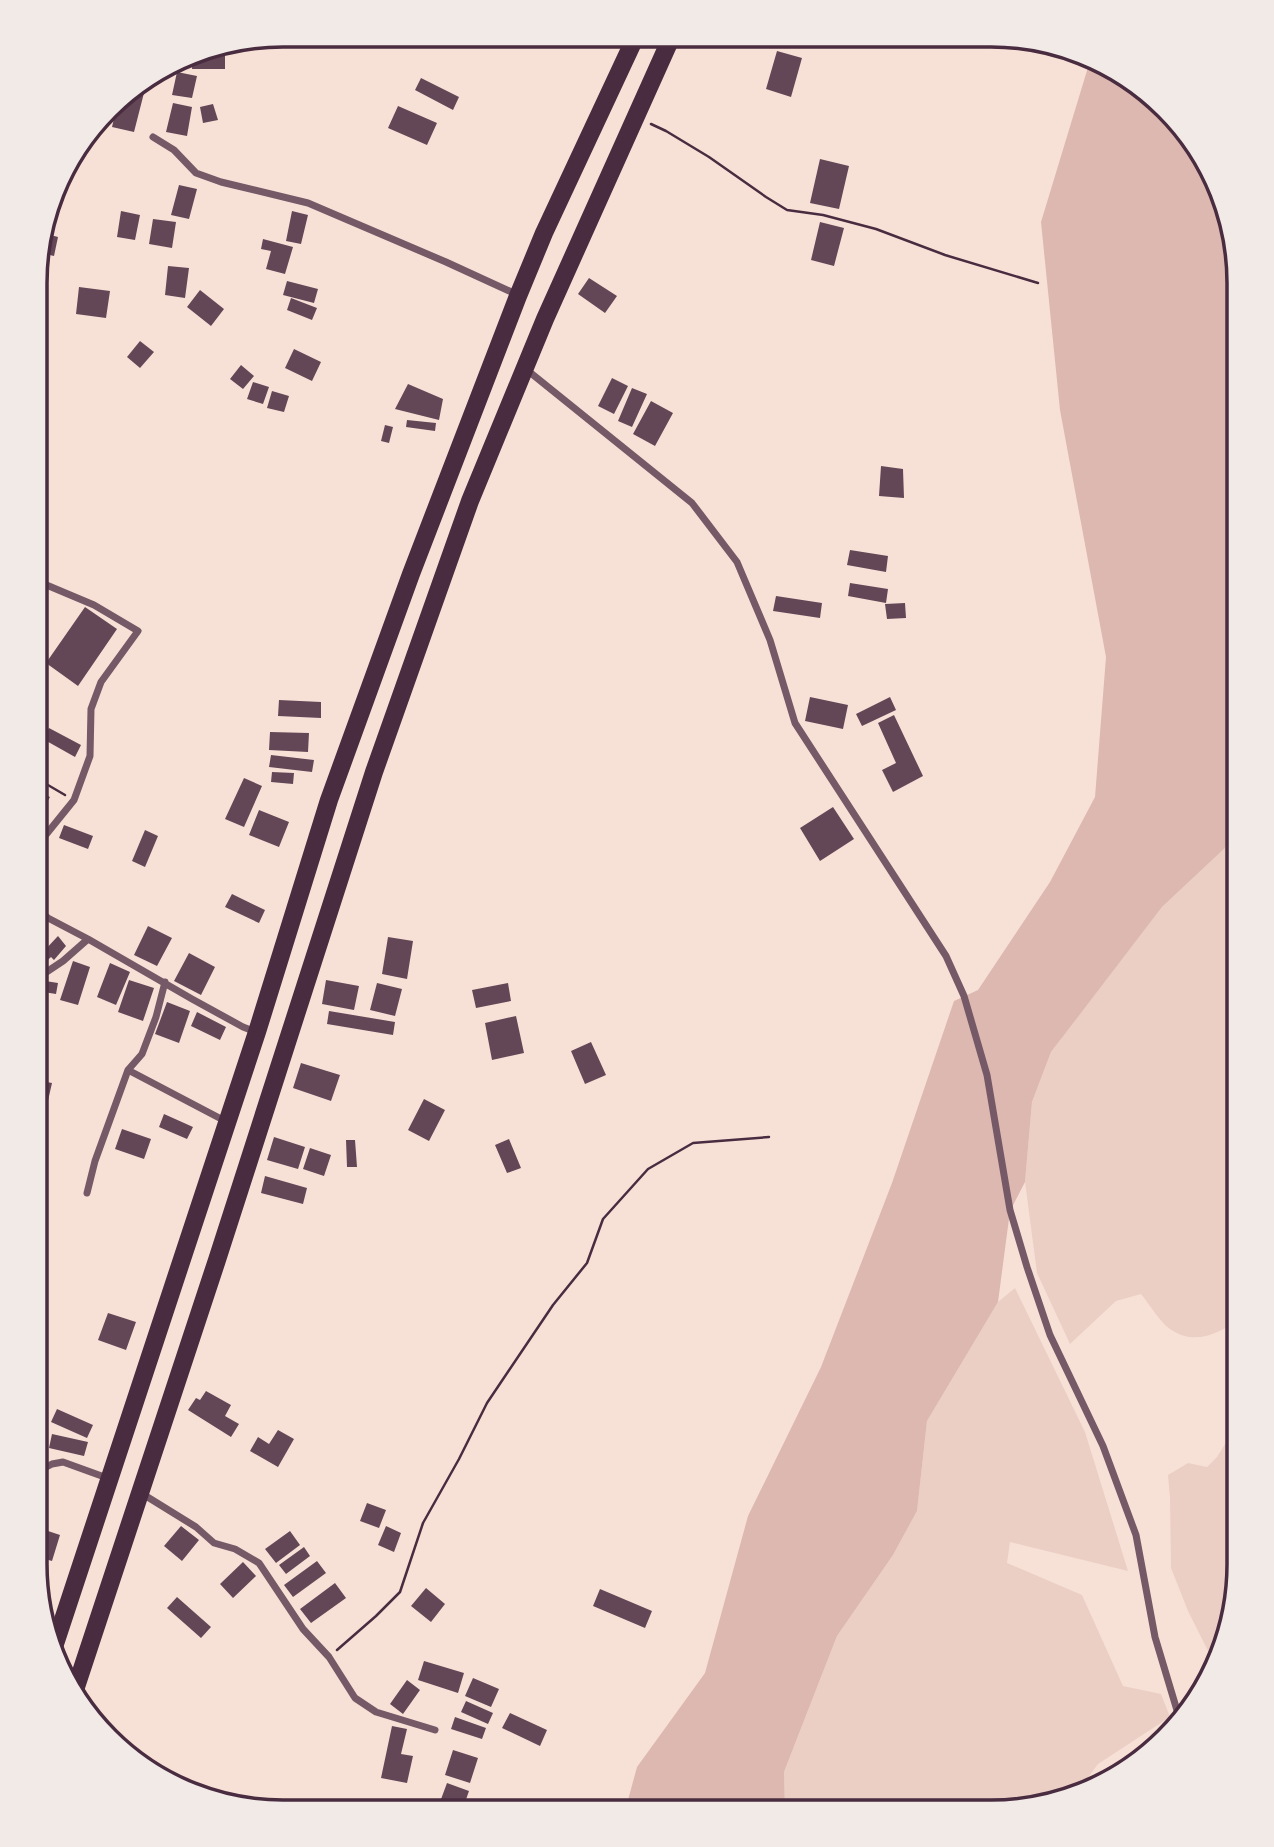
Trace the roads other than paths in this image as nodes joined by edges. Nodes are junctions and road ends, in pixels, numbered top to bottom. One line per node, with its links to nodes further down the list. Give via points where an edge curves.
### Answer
1 (631, 47): 4 (highway)
2 (667, 47): 5 (highway)
3 (153, 137): 4 (street, via 174,150 196,173 308,203)
4 (518, 296): 12 (highway, via 329,800)
5 (524, 368): 18 (highway, via 470,501 374,772); 21 (street, via 692,503 737,562 770,640 795,723 946,956 964,996 987,1075 1010,1210 1027,1267 1136,1535 1155,1637)
6 (47, 584): 7 (street, via 138,631 101,682 90,709 90,756 74,800)
7 (47, 833)
8 (47, 917): 9 (street)
9 (88, 939): 10 (street); 11 (street)
10 (47, 971)
11 (165, 982): 12 (street); 13 (street, via 142,1054)
12 (257, 1032): 14 (highway)
13 (128, 1070): 14 (street); 15 (street)
14 (227, 1122): 17 (highway)
15 (87, 1193)
16 (47, 1467): 17 (street, via 63,1462)
17 (110, 1479): 19 (highway)
18 (140, 1493): 20 (highway); 22 (street, via 196,1527 214,1544 235,1549 259,1563 355,1698 376,1712)
19 (58, 1634)
20 (78, 1680)
21 (1177, 1708)
22 (435, 1730)

